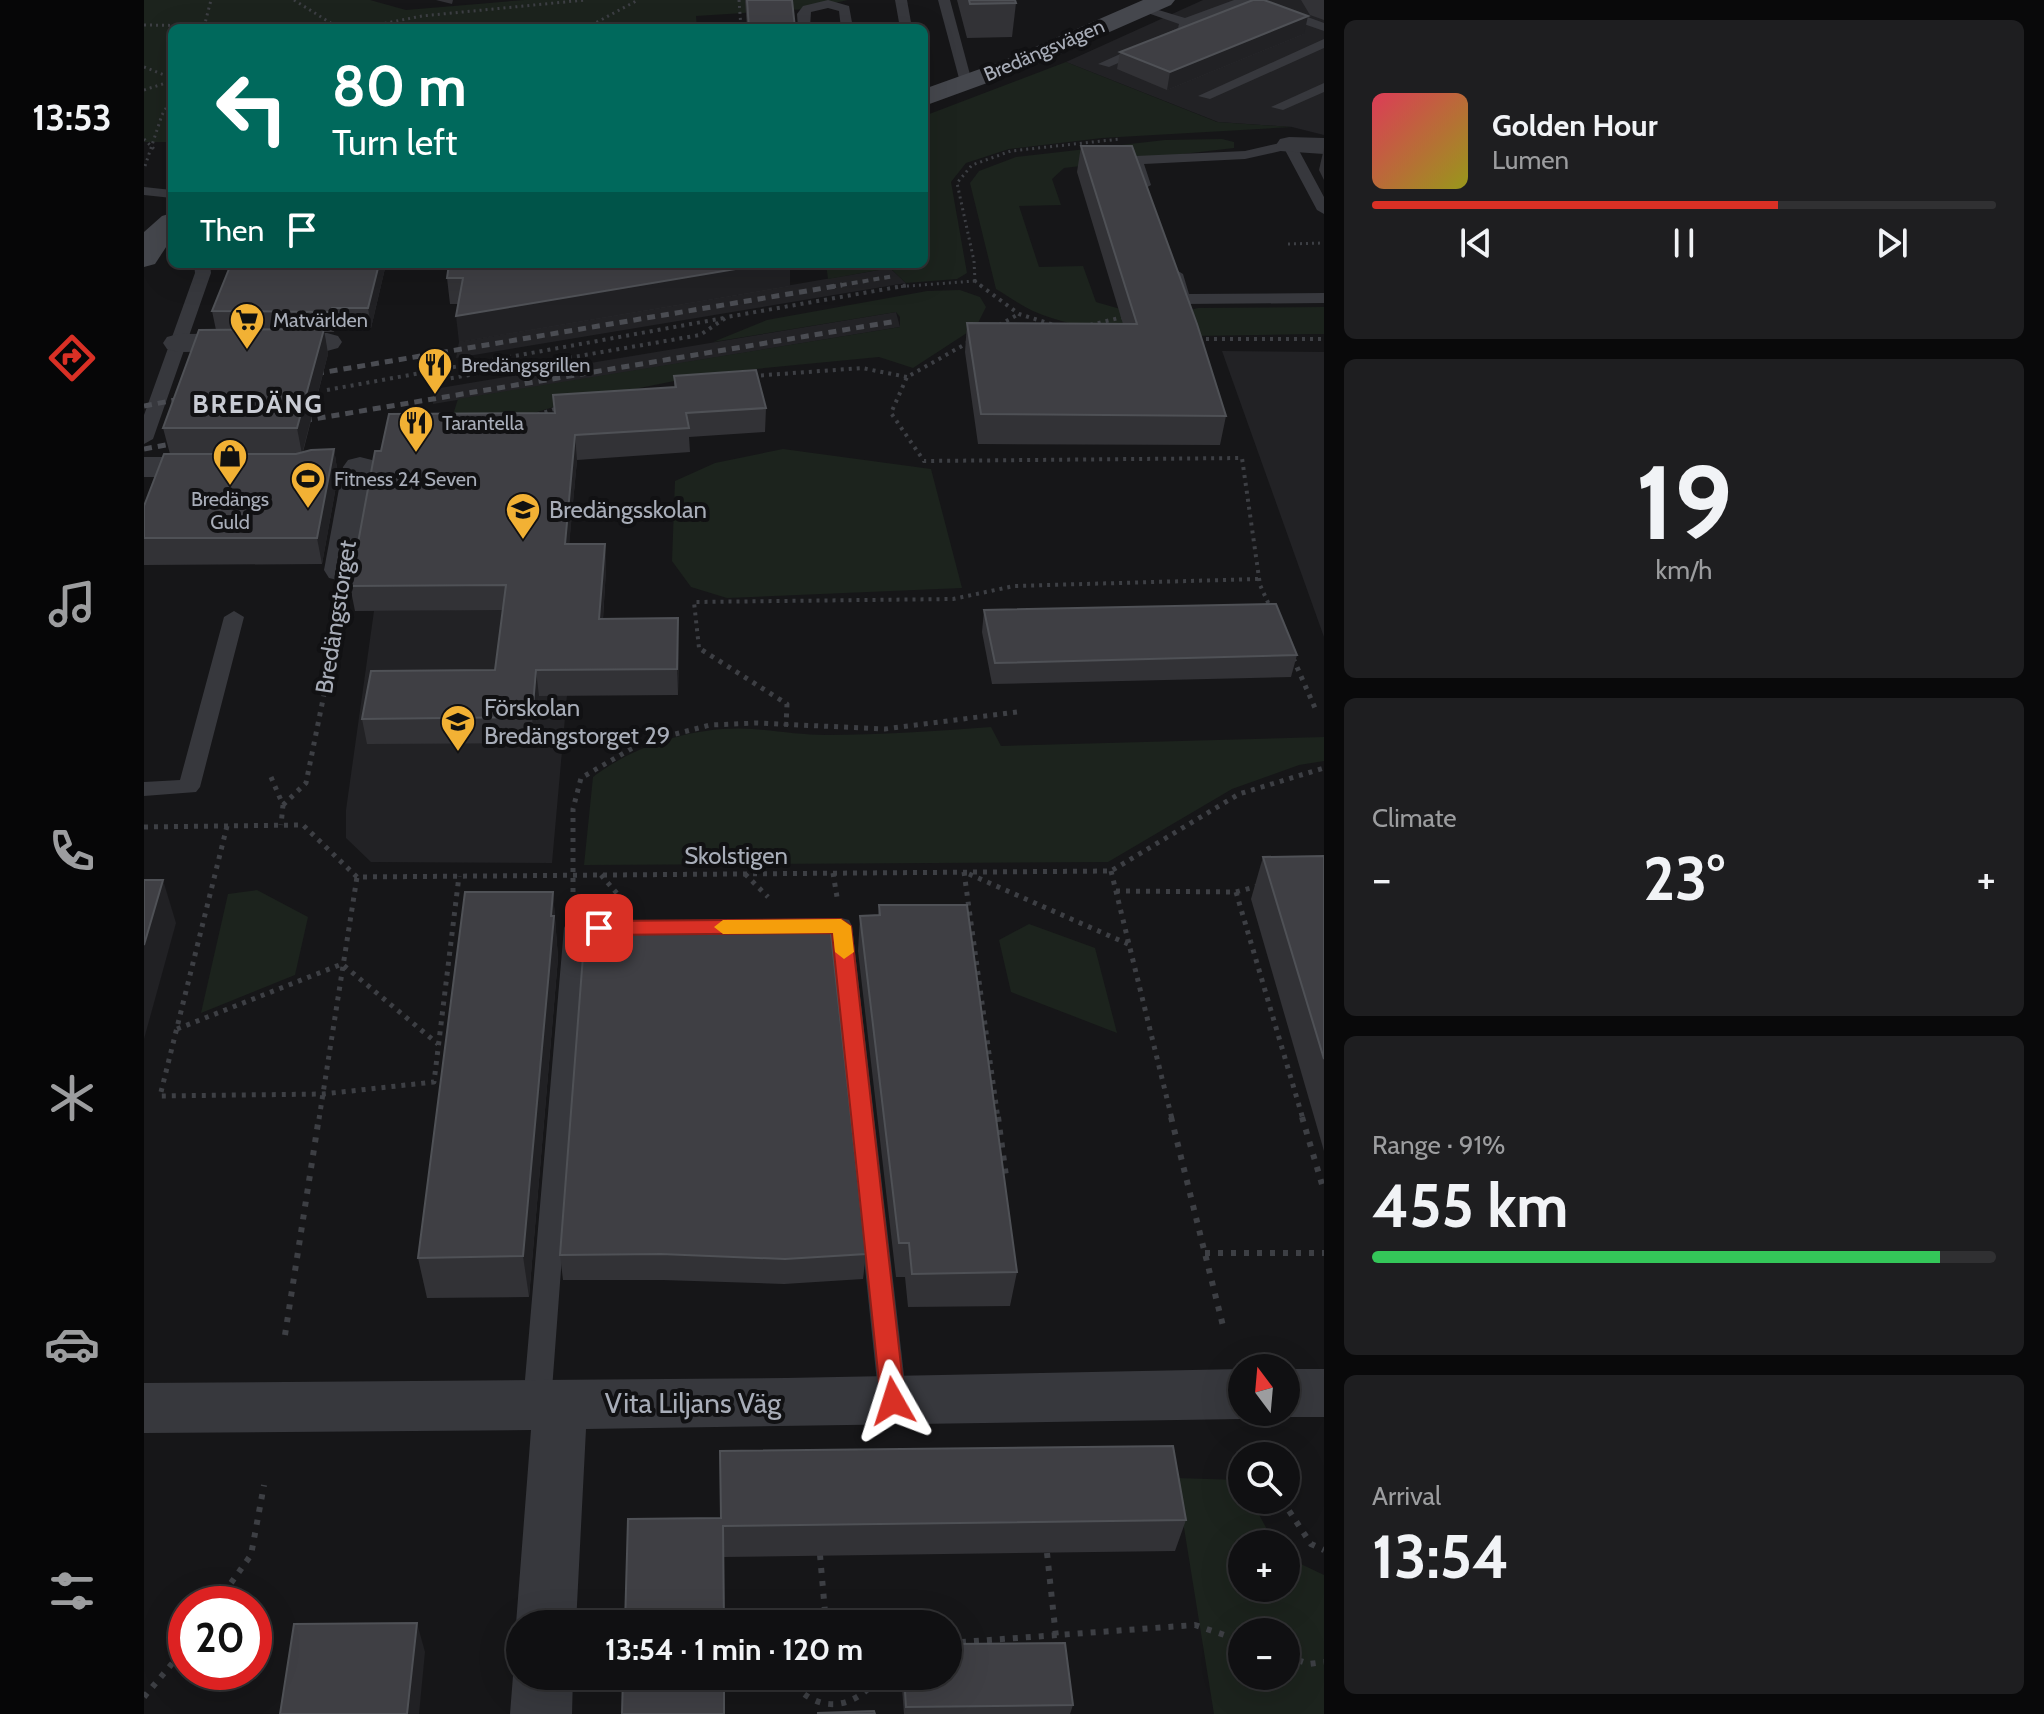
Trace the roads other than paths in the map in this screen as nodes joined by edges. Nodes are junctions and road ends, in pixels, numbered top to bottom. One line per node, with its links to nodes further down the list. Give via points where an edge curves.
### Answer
1 (901, 0): 7 (lane)
2 (944, 0): 11 (lane)
3 (1154, 4): 4 (lane); 11 (street, Bredängsvägen)
4 (1185, 22): 8 (lane, via 1240,2); 10 (lane, via 1184,30)
5 (804, 24): 6 (lane, via 807,9 828,4 845,9)
6 (847, 24)
7 (905, 24)
8 (1324, 27)
9 (1324, 43): 14 (lane)
10 (1104, 64)
11 (966, 82): 13 (street, Bredängsvägen)
12 (1324, 87): 15 (lane)
13 (928, 96)
14 (1205, 96)
15 (1278, 107)
16 (1289, 145): 17 (street); 20 (lane, via 1245,155 1136,160); 21 (lane)
17 (1324, 146)
18 (144, 191): 19 (lane)
19 (168, 194)
20 (1150, 201)
21 (1324, 210)
22 (1169, 257): 24 (lane, via 1183,299)
23 (202, 268): 25 (lane)
24 (1324, 298)
25 (180, 336): 26 (street); 27 (lane)
26 (328, 336)
27 (144, 439)
28 (144, 467): 29 (street)
29 (254, 467)
30 (360, 467): 31 (street, Bredängstorget)
31 (342, 570)
32 (234, 617): 33 (lane, via 189,787)
33 (144, 789)
34 (1300, 1393): 35 (street)
35 (1324, 1393)
36 (1228, 1394): 37 (street, Vita Liljans Väg)
37 (893, 1401): 38 (street, Vita Liljans Väg); 38 (lane, via 841,926 796,926 575,928)
38 (548, 1403): 39 (street, Vita Liljans Väg); 40 (street)
39 (144, 1409)
40 (546, 1610)
41 (542, 1690): 42 (street)
42 (541, 1714)

